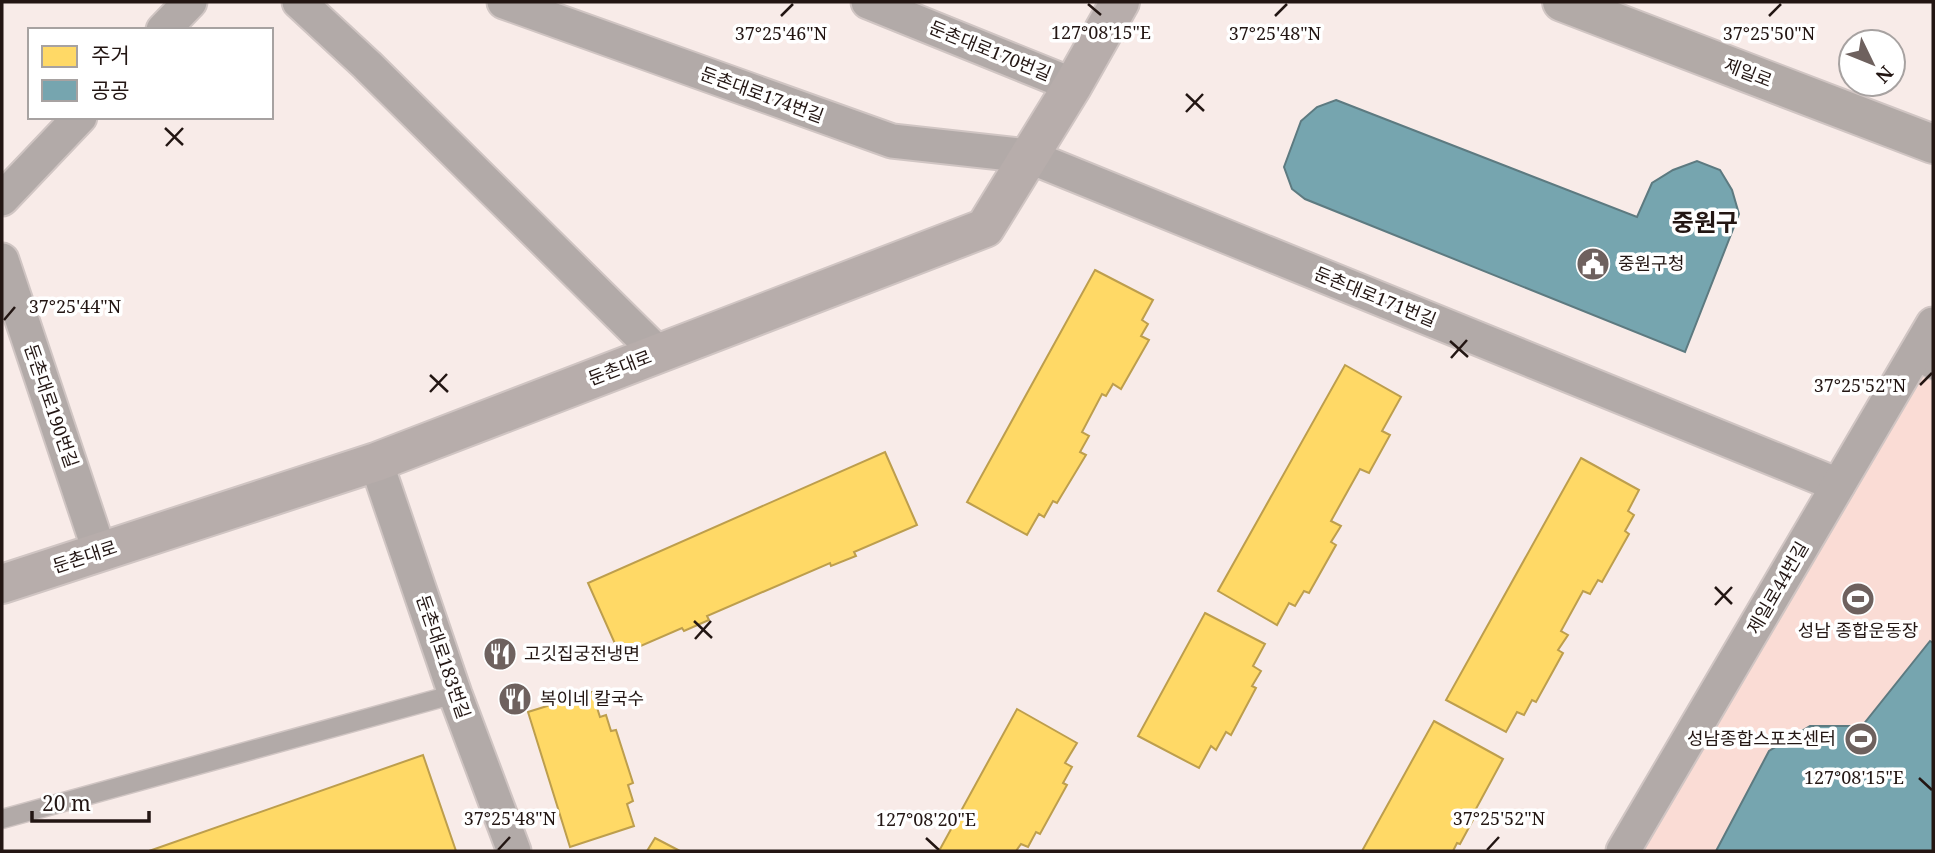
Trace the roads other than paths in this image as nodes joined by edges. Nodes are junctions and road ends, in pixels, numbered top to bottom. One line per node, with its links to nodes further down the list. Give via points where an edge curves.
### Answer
1 (190, 2): 7 (street)
2 (299, 2): 15 (street)
3 (504, 2): 11 (street, 둔촌대로174번길, via 892,141)
4 (869, 2): 8 (street, 둔촌대로170번길)
5 (1120, 2): 8 (main road, 둔촌대로)
6 (1562, 2): 10 (main road, 제일로)
7 (165, 28)
8 (1073, 85): 11 (main road, 둔촌대로)
9 (78, 119): 12 (street)
10 (1933, 144)
11 (1028, 156): 15 (main road, 둔촌대로, via 985,228); 18 (street, 둔촌대로171번길)
12 (2, 199)
13 (2, 260): 19 (street, 둔촌대로190번길)
14 (1933, 324): 16 (street, 제일로44번길)
15 (658, 353): 17 (main road, 둔촌대로)
16 (1923, 365): 18 (street, 제일로44번길)
17 (376, 462): 19 (main road, 둔촌대로); 21 (street, 둔촌대로183번길)
18 (1838, 485): 24 (street, 제일로44번길)
19 (100, 552): 20 (main road, 둔촌대로)
20 (2, 584)
21 (454, 694): 22 (lane); 23 (street, 둔촌대로183번길)
22 (2, 819)
23 (514, 851)
24 (1623, 851)

